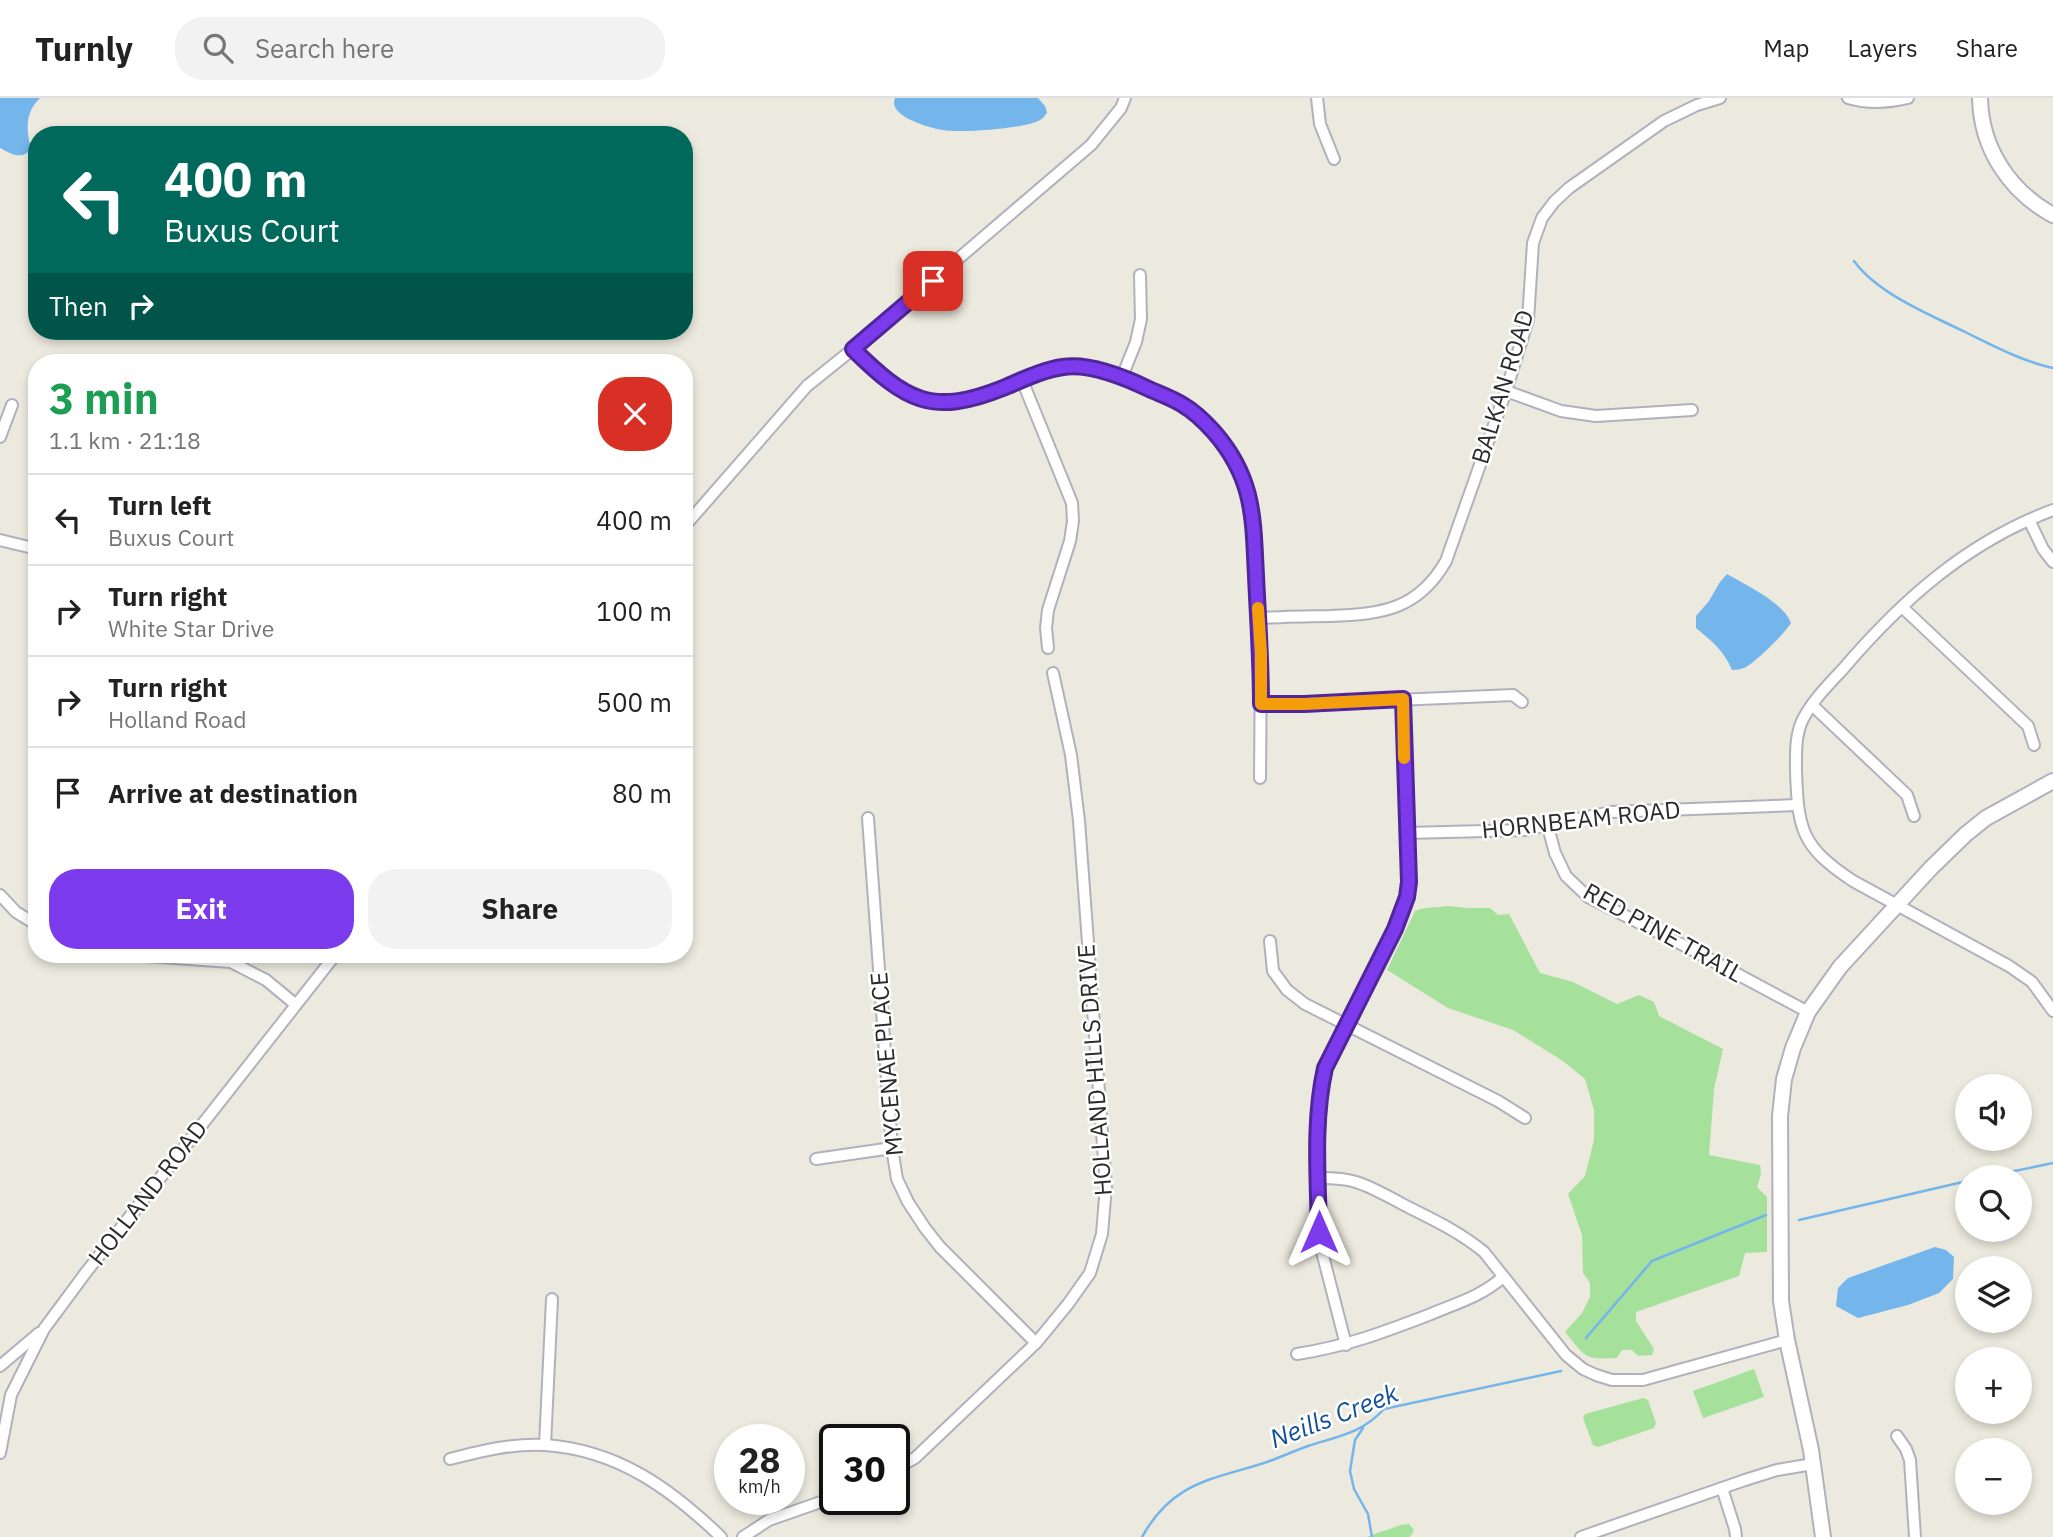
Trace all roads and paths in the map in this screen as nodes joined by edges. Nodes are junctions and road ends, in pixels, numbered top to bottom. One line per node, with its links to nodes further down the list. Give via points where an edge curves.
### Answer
1 (1125, 98): 10 (street, via 1091,145)
2 (1317, 98): 7 (street, via 1320,124)
3 (1720, 98): 13 (street, BALKAN ROAD, via 1664,121 1569,188 1542,218 1533,243 1528,320)
4 (1847, 98): 5 (street, via 1872,103)
5 (1908, 98)
6 (1980, 98): 8 (street, via 1982,122 2000,166 2025,197)
7 (1334, 159)
8 (2053, 215)
9 (1140, 275): 11 (street, via 1141,319)
10 (853, 349): 12 (street, via 891,384 912,397 933,402 967,400); 18 (street, via 807,386)
11 (1122, 377): 12 (street, via 1065,366); 24 (street, via 1184,405 1204,420 1239,467 1251,505)
12 (1023, 380): 25 (street, via 1072,503 1070,541 1048,610)
13 (1506, 391): 15 (street, via 1561,411 1596,416); 24 (street, BALKAN ROAD, via 1447,561 1426,589 1392,609 1367,614)
14 (12, 405): 16 (street)
15 (1692, 410)
16 (0, 436)
17 (2053, 510): 19 (street)
18 (693, 517)
19 (2029, 520): 22 (street); 23 (street, via 1977,546)
20 (0, 540): 21 (street)
21 (28, 548)
22 (2053, 562)
23 (1902, 607): 30 (street); 31 (street, via 2028,726)
24 (1259, 618): 29 (street)
25 (1048, 648)
26 (1053, 673): 57 (street, HOLLAND HILLS DRIVE, via 1071,755 1079,821 1106,1186 1102,1234 1090,1273)
27 (1403, 699): 28 (street, via 1513,695); 29 (street); 38 (street)
28 (1522, 702)
29 (1261, 704): 32 (street)
30 (1812, 705): 34 (street, via 1797,737); 35 (street, via 1907,795)
31 (2034, 745)
32 (1260, 778)
33 (2053, 781): 40 (street, via 1986,818)
34 (1797, 805): 37 (street, HORNBEAM ROAD, via 1611,812); 40 (street, via 1808,840 1829,866)
35 (1914, 816)
36 (868, 818): 50 (street, MYCENAE PLACE)
37 (1548, 827): 38 (street, HORNBEAM ROAD); 47 (street, RED PINE TRAIL, via 1566,876 1588,897)
38 (1407, 834): 48 (street, via 1407,897)
39 (0, 895): 41 (street)
40 (1898, 904): 46 (street, via 2010,966 2032,982); 47 (street, via 1840,967)
41 (28, 919)
42 (1269, 941): 48 (street, via 1273,971 1287,990)
43 (233, 963): 45 (street, via 266,980)
44 (329, 963): 45 (street, HOLLAND ROAD)
45 (296, 1004): 55 (street, HOLLAND ROAD)
46 (2053, 1011)
47 (1808, 1012): 56 (street, via 1784,1079 1780,1116 1781,1291)
48 (1346, 1026): 49 (street); 52 (street, via 1325,1068 1319,1093)
49 (1525, 1118)
50 (892, 1148): 51 (street); 57 (street, MYCENAE PLACE, via 897,1178 925,1228)
51 (816, 1159)
52 (1319, 1178): 53 (street, via 1354,1181 1457,1232 1484,1252); 58 (street, via 1321,1248)
53 (1503, 1277): 56 (street, via 1566,1356 1583,1369 1612,1380 1643,1380); 58 (street, via 1479,1295)
54 (552, 1298): 62 (street)
55 (44, 1329): 60 (street); 63 (street, HOLLAND ROAD, via 11,1395)
56 (1787, 1340): 66 (street)
57 (1036, 1343): 65 (street, HOLLAND HILLS DRIVE)
58 (1346, 1345): 59 (street)
59 (1297, 1354)
60 (0, 1366)
61 (1897, 1436): 74 (street, via 1910,1460)
62 (545, 1445): 64 (street); 69 (street, via 579,1451 637,1472 669,1491)
63 (0, 1453)
64 (450, 1458)
65 (910, 1461)
66 (1813, 1464): 67 (street); 73 (street)
67 (1722, 1488): 71 (street); 72 (street)
68 (819, 1503): 70 (street, via 769,1520)
69 (721, 1537)
70 (743, 1537)
71 (1581, 1537)
72 (1736, 1537)
73 (1823, 1537)
74 (1916, 1537)

